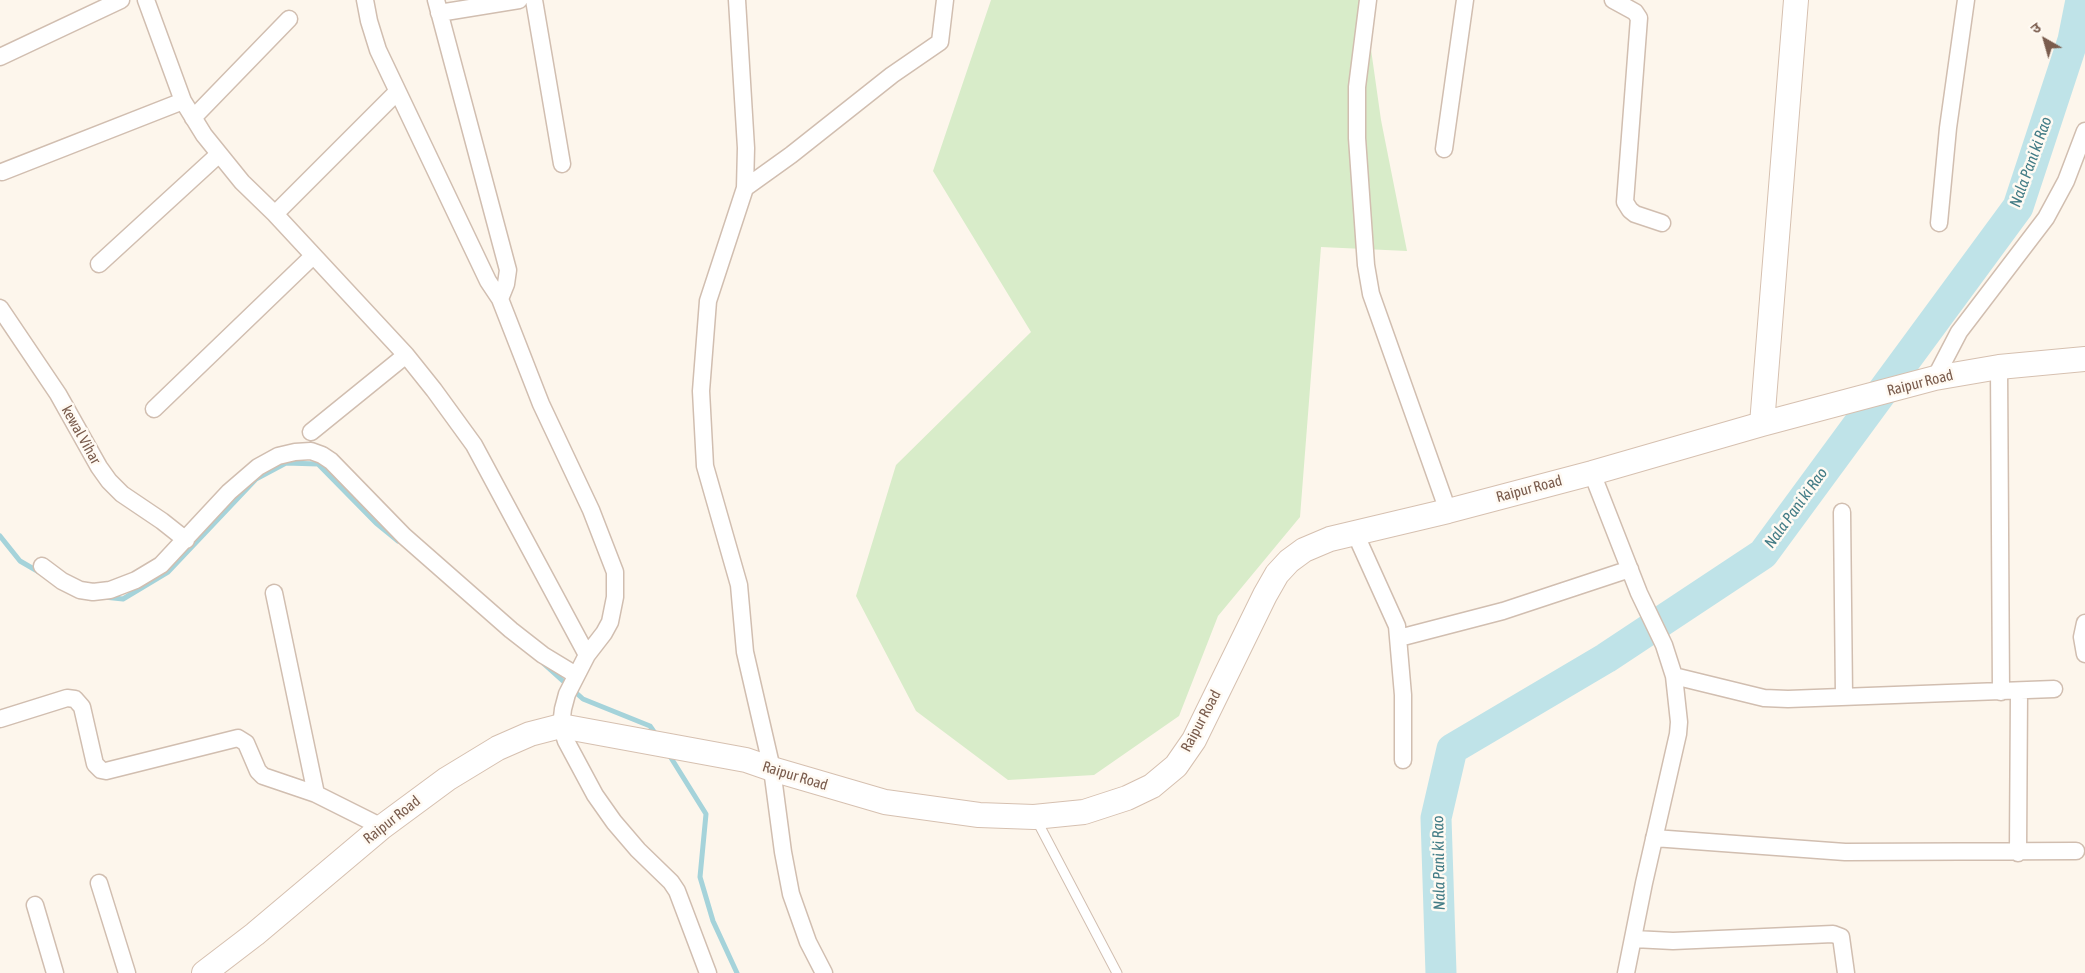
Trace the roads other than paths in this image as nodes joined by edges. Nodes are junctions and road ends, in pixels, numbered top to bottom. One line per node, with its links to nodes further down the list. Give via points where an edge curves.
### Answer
1 (121, 0): 15 (street)
2 (146, 0): 17 (street)
3 (365, 0): 16 (street, via 372,35)
4 (519, 0): 13 (street)
5 (534, 0): 22 (street)
6 (737, 0): 24 (street, via 746,148)
7 (945, 0): 24 (street, via 940,42 892,74)
8 (1368, 0): 40 (street, via 1357,95 1357,138 1368,275 1371,294)
9 (1465, 0): 20 (street)
10 (1613, 0): 26 (street, via 1635,12 1639,18 1625,202 1634,214)
11 (1796, 0): 37 (main road)
12 (1966, 0): 27 (street)
13 (437, 7): 30 (street, via 508,270)
14 (289, 19): 18 (street)
15 (0, 57)
16 (397, 92): 25 (street); 30 (street, via 488,281)
17 (184, 101): 18 (street); 23 (street)
18 (193, 118): 21 (street)
19 (2085, 131): 35 (street, via 2066,181 2051,209 1959,332)
20 (1444, 149)
21 (218, 155): 25 (street); 29 (street)
22 (562, 164)
23 (2, 172)
24 (745, 188): 60 (street, via 708,301 701,400 705,466 739,585 745,652)
25 (275, 214): 28 (street)
26 (1662, 223)
27 (1939, 223)
28 (313, 256): 32 (street); 36 (street)
29 (99, 264)
30 (500, 299): 50 (street, via 541,404 591,510 615,572 610,622)
31 (0, 308): 43 (street, kewal Vihar, via 40,365 109,481)
32 (406, 355): 38 (street); 50 (street, via 474,444)
33 (2085, 359): 34 (main road, Raipur Road)
34 (1999, 368): 35 (main road, Raipur Road); 54 (street)
35 (1928, 380): 37 (main road, Raipur Road)
36 (154, 409)
37 (1762, 424): 39 (main road, Raipur Road)
38 (311, 432)
39 (1592, 473): 40 (main road, Raipur Road); 45 (street)
40 (1448, 511): 42 (main road, Raipur Road)
41 (1842, 512): 56 (street)
42 (1355, 533): 48 (street, via 1394,618); 62 (main road, Raipur Road, via 1304,550 1277,574 1194,740 1176,766 1152,786 1127,798 1084,812)
43 (186, 540): 44 (street, via 149,573 110,590 80,590); 52 (street, via 229,492 258,467 278,456 295,452 322,455 404,536 543,655)
44 (42, 566)
45 (1630, 569): 48 (street, via 1503,610); 51 (street, via 1664,645)
46 (274, 593): 61 (street)
47 (2085, 623): 49 (street, via 2082,637)
48 (1399, 638): 59 (street, via 1403,695)
49 (2085, 654)
50 (587, 655): 52 (street)
51 (1674, 676): 56 (street, via 1764,698 1788,700); 64 (street, via 1678,734)
52 (571, 684): 58 (street)
53 (2054, 689): 55 (street)
54 (2001, 692): 55 (street); 56 (street)
55 (2018, 692): 66 (street)
56 (1844, 696)
57 (0, 719): 61 (street, via 67,698 74,699 82,707 95,764 101,770 238,738 246,743 263,776)
58 (561, 726): 60 (main road, Raipur Road, via 746,760); 63 (main road, Raipur Road, via 530,734 498,748 447,779); 73 (street, via 574,758 614,822 677,891)
59 (1402, 760)
60 (772, 770): 62 (main road, Raipur Road, via 885,802 979,815); 74 (street, via 791,894 808,942)
61 (316, 794): 63 (street)
62 (1034, 817): 75 (lane)
63 (382, 827): 72 (main road, Raipur Road)
64 (1654, 838): 66 (street, via 1845,852); 69 (street)
65 (2076, 851): 66 (street)
66 (2018, 853)
67 (99, 883): 71 (street)
68 (35, 905): 70 (street)
69 (1634, 939): 76 (street); 77 (street, via 1673,941 1833,934 1841,937)
70 (55, 973)
71 (127, 973)
72 (204, 973)
73 (708, 973)
74 (824, 973)
75 (1118, 973)
76 (1626, 973)
77 (1846, 973)

